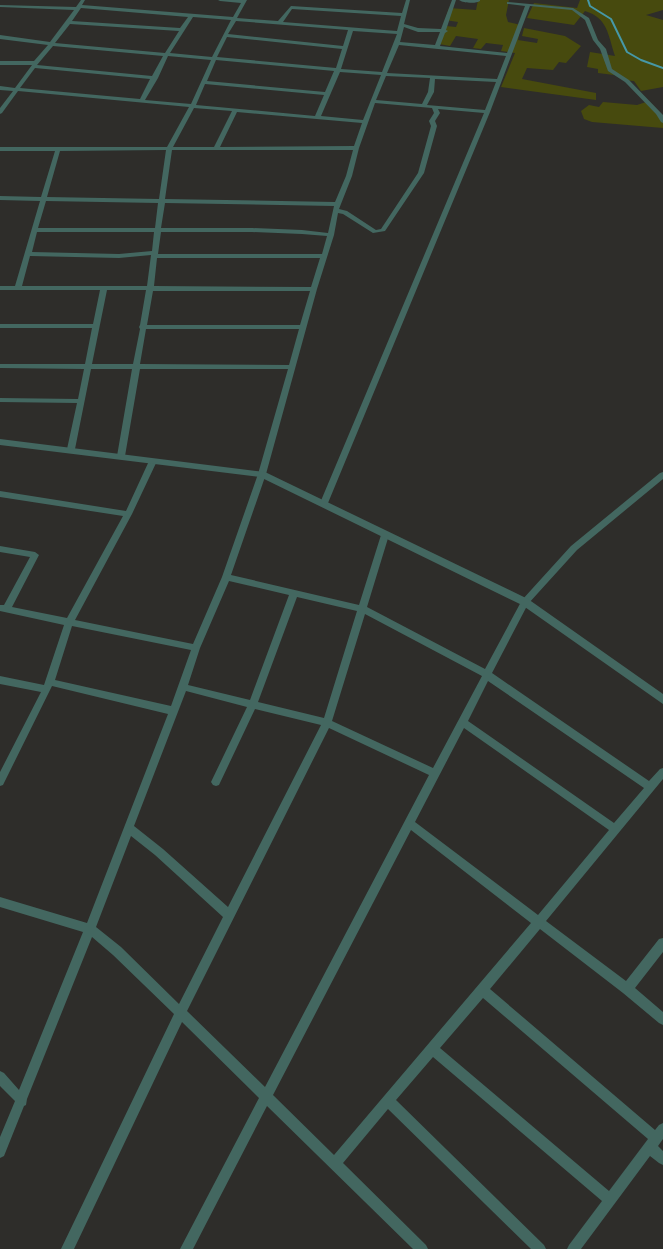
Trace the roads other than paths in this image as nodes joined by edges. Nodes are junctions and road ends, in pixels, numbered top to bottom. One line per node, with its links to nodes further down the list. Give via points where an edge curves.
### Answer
1 (83, 0): 11 (street)
2 (220, 0): 6 (street)
3 (408, 0): 12 (street)
4 (454, 0): 20 (street)
5 (461, 0): 7 (street)
6 (244, 1): 14 (street)
7 (478, 1)
8 (509, 3): 10 (street)
9 (0, 6): 11 (street)
10 (528, 6): 29 (street); 51 (street, via 573,9 587,20 610,70 622,76 659,112)
11 (78, 8): 13 (street); 15 (street)
12 (405, 15): 16 (street, via 291,7); 17 (street)
13 (192, 16): 14 (street); 18 (street)
14 (234, 19): 16 (street); 22 (street)
15 (69, 22): 18 (street); 25 (street)
16 (279, 23): 19 (street)
17 (402, 25): 20 (street, via 418,30); 21 (street)
18 (183, 30): 28 (street)
19 (351, 30): 21 (street); 27 (street)
20 (443, 31): 26 (street)
21 (400, 33): 24 (street)
22 (226, 35): 27 (street); 30 (street)
23 (0, 37): 25 (street)
24 (397, 43): 26 (street); 34 (street)
25 (51, 44): 28 (street); 32 (street)
26 (437, 47): 29 (street)
27 (344, 48): 33 (street)
28 (168, 53): 30 (street); 36 (street)
29 (509, 54): 37 (street)
30 (215, 58): 33 (street); 38 (street)
31 (0, 62): 32 (street)
32 (35, 64): 36 (street); 40 (street)
33 (338, 69): 34 (street); 41 (street)
34 (384, 74): 35 (street); 42 (street)
35 (433, 77): 37 (street); 44 (street, via 431,92)
36 (155, 78): 43 (street)
37 (498, 81): 49 (street)
38 (204, 82): 41 (street); 45 (street)
39 (0, 88): 40 (street)
40 (17, 89): 43 (street); 48 (street)
41 (326, 94): 50 (street)
42 (373, 101): 44 (street); 52 (street)
43 (141, 102): 45 (street)
44 (424, 106): 46 (street)
45 (192, 107): 47 (street); 53 (street)
46 (434, 107): 49 (street); 61 (street, via 434,126 421,173 383,230 375,232)
47 (236, 111): 50 (street); 54 (street)
48 (0, 112)
49 (487, 112): 90 (street)
50 (317, 118): 52 (street)
51 (663, 121)
52 (365, 122): 55 (street)
53 (169, 148): 54 (street); 57 (street); 60 (street)
54 (216, 148): 55 (street)
55 (356, 148): 61 (street)
56 (0, 149): 57 (street)
57 (58, 149): 59 (street)
58 (0, 198): 59 (street)
59 (44, 198): 60 (street); 62 (street)
60 (161, 201): 61 (street); 63 (street)
61 (337, 207): 64 (street)
62 (35, 230): 63 (street); 65 (street)
63 (157, 230): 64 (street, via 315,232); 66 (street)
64 (331, 235): 67 (street)
65 (27, 254): 66 (street); 69 (street)
66 (154, 255): 67 (street); 71 (street)
67 (324, 256): 72 (street)
68 (0, 288): 69 (street)
69 (18, 288): 70 (street)
70 (104, 288): 71 (street); 74 (street)
71 (150, 288): 72 (street); 75 (street)
72 (314, 289): 76 (street)
73 (0, 326): 74 (street)
74 (96, 326): 79 (street)
75 (142, 327): 76 (street); 78 (street)
76 (303, 327): 80 (street)
77 (0, 366): 79 (street)
78 (135, 366): 79 (street); 80 (street); 85 (street)
79 (88, 367): 82 (street)
80 (292, 367): 87 (street)
81 (0, 400): 82 (street)
82 (81, 400): 84 (street)
83 (0, 442): 84 (street)
84 (71, 450): 85 (street)
85 (121, 456): 86 (street)
86 (154, 461): 87 (street); 91 (street)
87 (262, 474): 90 (street); 94 (street)
88 (663, 475): 96 (street, via 574,548)
89 (0, 494): 91 (street)
90 (324, 503): 92 (street)
91 (128, 514): 99 (street)
92 (385, 535): 96 (street); 98 (street)
93 (0, 549): 97 (street, via 35,555)
94 (226, 576): 95 (street); 100 (street)
95 (294, 593): 98 (street); 106 (street)
96 (525, 602): 101 (street); 105 (street)
97 (3, 609): 99 (street)
98 (364, 609): 101 (street); 109 (street)
99 (69, 623): 100 (street); 103 (street)
100 (196, 648): 104 (street)
101 (486, 674): 108 (street); 114 (street)
102 (0, 680): 103 (street)
103 (48, 686): 107 (street); 112 (street)
104 (183, 687): 106 (street); 107 (street)
105 (663, 700)
106 (253, 703): 109 (street); 113 (street)
107 (174, 710): 116 (street)
108 (462, 722): 111 (street); 117 (street)
109 (327, 723): 111 (street); 119 (street)
110 (663, 772): 114 (street)
111 (435, 773): 115 (street)
112 (0, 782)
113 (216, 782)
114 (650, 787): 117 (street)
115 (409, 823): 120 (street); 129 (street)
116 (129, 828): 119 (street); 121 (street)
117 (615, 829): 120 (street)
118 (0, 902): 121 (street)
119 (230, 916): 125 (street)
120 (539, 921): 123 (street); 124 (street)
121 (90, 929): 125 (street); 130 (street)
122 (663, 943): 123 (street)
123 (627, 988): 126 (street)
124 (482, 990): 127 (street); 132 (street)
125 (180, 1013): 129 (street); 138 (street)
126 (663, 1019)
127 (432, 1049): 131 (street); 136 (street)
128 (0, 1077): 130 (street)
129 (265, 1097): 135 (street); 139 (street)
130 (22, 1101): 133 (street)
131 (388, 1101): 135 (street); 140 (street)
132 (656, 1138): 134 (street); 136 (street)
133 (0, 1152)
134 (663, 1159)
135 (335, 1163): 137 (street)
136 (610, 1200): 141 (street)
137 (415, 1247)
138 (67, 1249)
139 (186, 1249)
140 (540, 1249)
141 (573, 1249)

